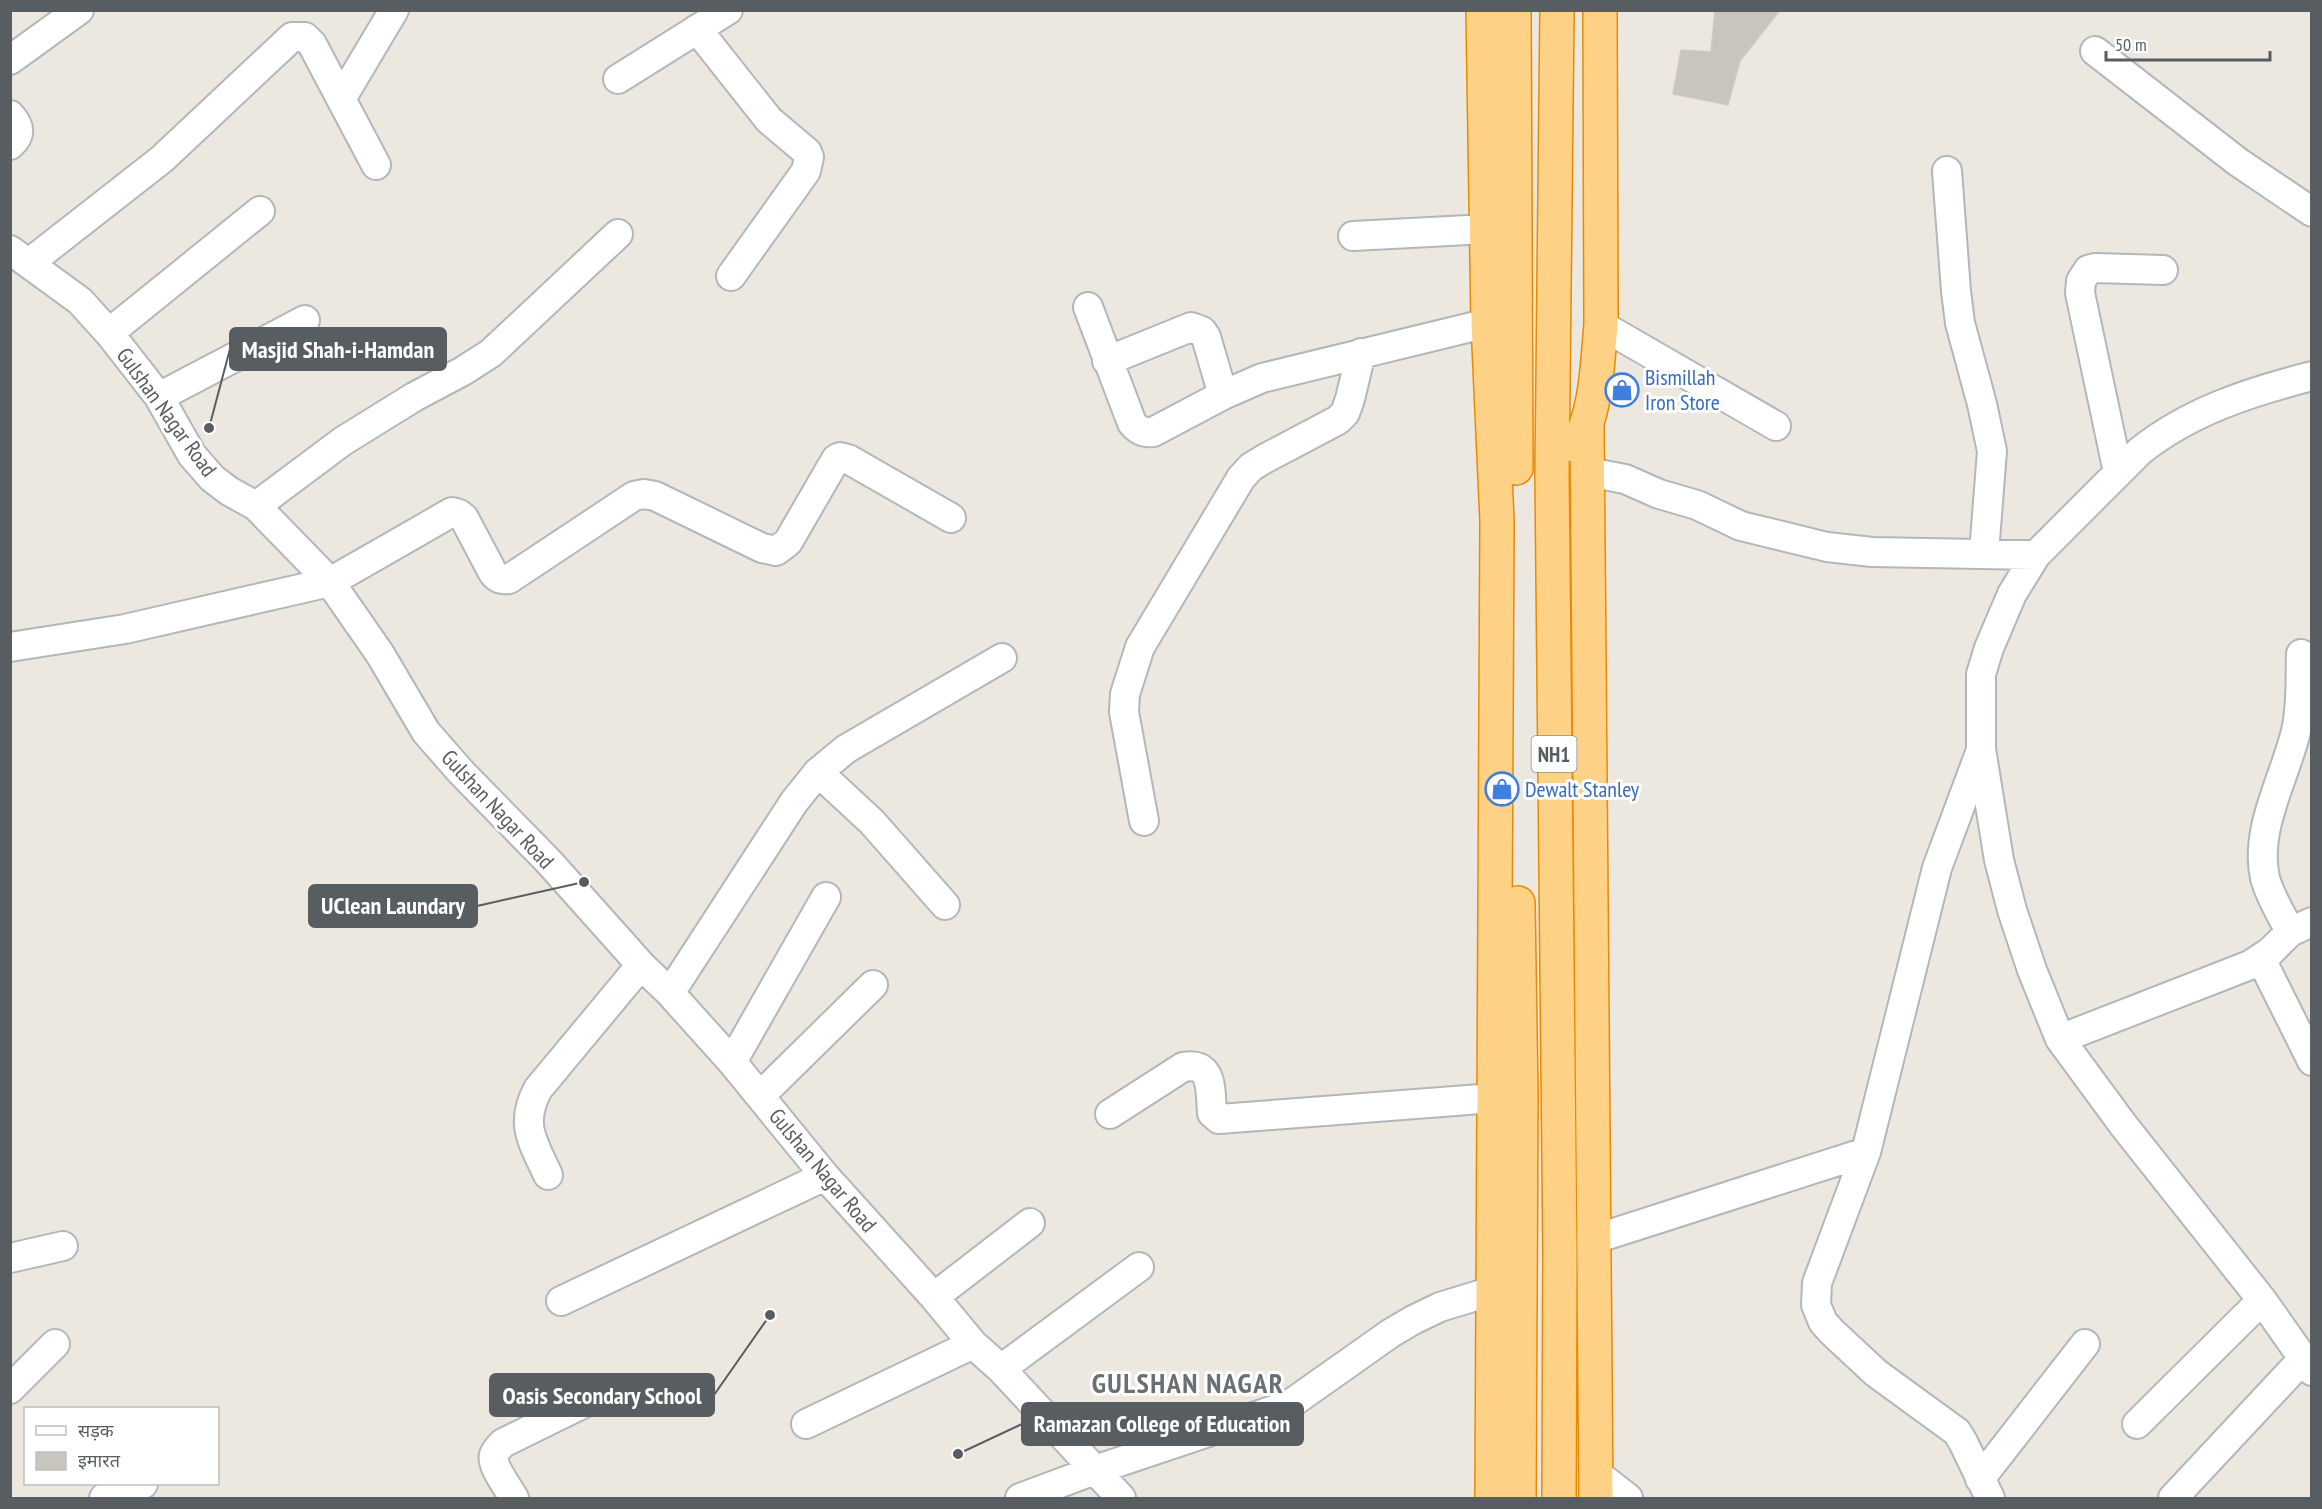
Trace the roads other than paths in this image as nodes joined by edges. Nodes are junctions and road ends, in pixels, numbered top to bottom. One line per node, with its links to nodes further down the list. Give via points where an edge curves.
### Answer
1 (79, 10): 10 (street)
2 (393, 10): 12 (street)
3 (728, 10): 8 (street)
4 (1483, 10): 19 (highway)
5 (1514, 10): 19 (highway, NH1)
6 (1557, 10): 39 (highway, NH1)
7 (1600, 10): 28 (highway)
8 (697, 29): 11 (street); 24 (street, via 769,120 808,157 806,171)
9 (2095, 51): 18 (street, via 2238,162)
10 (10, 60)
11 (618, 79)
12 (341, 99): 15 (street); 22 (street, via 312,44 305,37 292,37 162,159)
13 (10, 116): 14 (street, via 19,131)
14 (10, 145)
15 (376, 165)
16 (1947, 171): 42 (street, via 1960,323 1992,451)
17 (260, 211): 29 (street)
18 (2312, 212)
19 (1501, 228): 21 (street); 27 (highway); 73 (highway, NH1, via 1521,1096)
20 (618, 234): 40 (street, via 490,352 352,436)
21 (1353, 236)
22 (20, 256): 29 (street, Gulshan Nagar Road, via 80,302)
23 (2163, 270): 38 (street, via 2096,268 2088,270 2081,281 2080,293)
24 (731, 276)
25 (1088, 306): 31 (street)
26 (305, 320): 34 (street)
27 (1488, 323): 30 (street); 63 (highway, via 1497,520)
28 (1601, 325): 35 (street); 36 (highway)
29 (109, 333): 34 (street, Gulshan Nagar Road)
30 (1361, 353): 33 (street, via 1262,378); 51 (street, via 1345,413 1330,426 1251,466 1140,647 1125,694 1124,712)
31 (1107, 361): 33 (street, via 1196,328 1206,337); 33 (street, via 1132,423 1146,432 1153,432)
32 (2312, 376): 38 (street, via 2220,404 2157,437)
33 (1223, 395)
34 (159, 396): 40 (street, Gulshan Nagar Road, via 192,455 212,478)
35 (1776, 426)
36 (1587, 427): 37 (highway); 39 (highway, via 1571,458)
37 (1587, 472): 42 (street, via 1625,479 1741,526 1827,547 1872,552); 69 (highway)
38 (2118, 472): 43 (street)
39 (1552, 475): 96 (highway, NH1)
40 (256, 506): 44 (street, Gulshan Nagar Road)
41 (951, 518): 44 (street, via 840,457 788,542 776,552 644,494 634,496 509,579 495,576 468,523 452,512)
42 (1984, 553): 43 (street)
43 (2036, 555): 49 (street, via 2012,594 1981,674)
44 (330, 582): 45 (street, via 124,629); 56 (street, Gulshan Nagar Road, via 380,654 426,732)
45 (10, 647)
46 (2301, 654): 48 (street)
47 (1002, 658): 50 (street, via 846,749)
48 (2306, 710): 54 (street, via 2266,829 2263,854 2269,890)
49 (1982, 749): 59 (street, via 1999,860 2012,910); 65 (street, via 1937,868)
50 (818, 772): 53 (street, via 872,822); 58 (street, via 794,802)
51 (1144, 821)
52 (826, 897): 61 (street)
53 (945, 905)
54 (2301, 927): 55 (street)
55 (2261, 959): 59 (street); 60 (street)
56 (641, 966): 58 (street, Gulshan Nagar Road); 66 (street, via 532,1100 528,1132)
57 (873, 985): 62 (street)
58 (670, 993): 61 (street, Gulshan Nagar Road)
59 (2060, 1040): 75 (street)
60 (2312, 1061)
61 (732, 1062): 62 (street, Gulshan Nagar Road)
62 (760, 1096): 67 (street, Gulshan Nagar Road)
63 (1494, 1098): 64 (street, via 1220,1119 1212,1113 1204,1070 1190,1065); 73 (highway)
64 (1110, 1113)
65 (1866, 1152): 69 (street); 89 (street, via 1817,1283 1816,1305 1828,1327 1876,1373 1957,1432)
66 (548, 1175)
67 (825, 1176): 74 (street, Gulshan Nagar Road); 76 (street)
68 (1030, 1223): 74 (street)
69 (1595, 1239): 88 (highway)
70 (63, 1246): 71 (street)
71 (10, 1258)
72 (1139, 1268): 81 (street)
73 (1507, 1287): 86 (street, via 1440,1307 1413,1320 1289,1405); 94 (highway); 95 (highway, NH1)
74 (934, 1297): 78 (street, Gulshan Nagar Road)
75 (2262, 1300): 80 (street); 85 (street)
76 (561, 1301)
77 (54, 1344): 82 (street)
78 (973, 1344): 81 (street, Gulshan Nagar Road); 84 (street)
79 (2085, 1344): 89 (street)
80 (2307, 1365): 98 (street)
81 (1001, 1369): 86 (street, Gulshan Nagar Road)
82 (10, 1389)
83 (609, 1391): 91 (street, via 503,1443 493,1462)
84 (806, 1424)
85 (2137, 1424)
86 (1095, 1470): 92 (street); 93 (street, Gulshan Nagar Road)
87 (140, 1485): 90 (street)
88 (1596, 1486): 97 (street)
89 (1985, 1493)
90 (104, 1498)
91 (514, 1498)
92 (1020, 1498)
93 (1121, 1498)
94 (1492, 1498)
95 (1519, 1498)
96 (1559, 1498)
97 (1628, 1498)
98 (2173, 1498)

